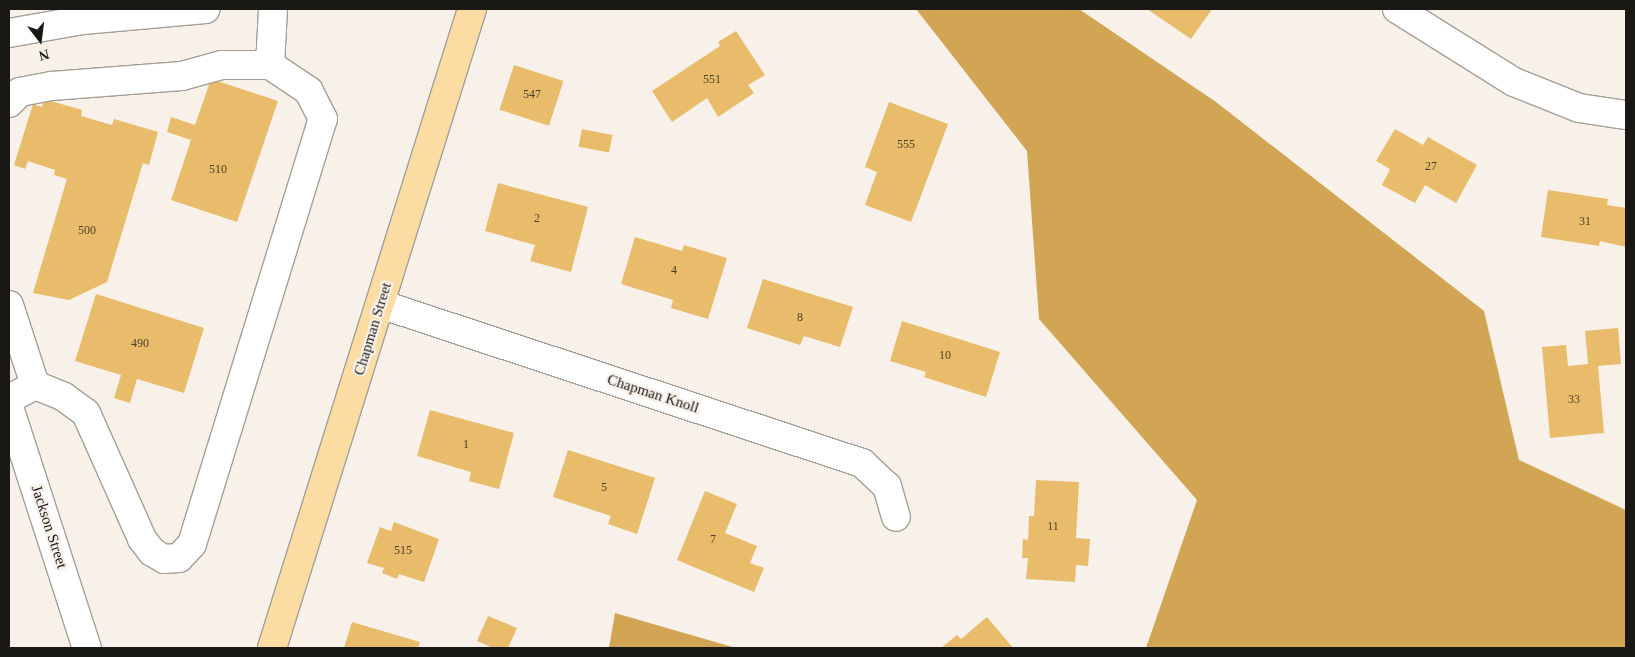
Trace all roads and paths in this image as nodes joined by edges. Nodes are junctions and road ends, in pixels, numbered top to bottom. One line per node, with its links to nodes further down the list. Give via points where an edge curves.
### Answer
1 (206, 9): 5 (street, via 83,20)
2 (273, 9): 6 (street)
3 (472, 9): 9 (main road, Chapman Street)
4 (1411, 13): 8 (street, via 1514,82 1578,108)
5 (9, 33)
6 (270, 65): 7 (street, via 222,65 182,76 52,86 20,92); 11 (street, via 309,92 323,119 199,524 192,544 179,558 164,559 142,539 86,413 64,397)
7 (9, 103)
8 (1626, 115)
9 (380, 304): 14 (street, Chapman Knoll, via 862,463 886,486); 16 (main road, Chapman Street)
10 (9, 305): 11 (street)
11 (35, 385): 12 (street)
12 (9, 399)
13 (9, 407): 15 (street, Jackson Street)
14 (896, 517)
15 (87, 648)
16 (272, 648)

